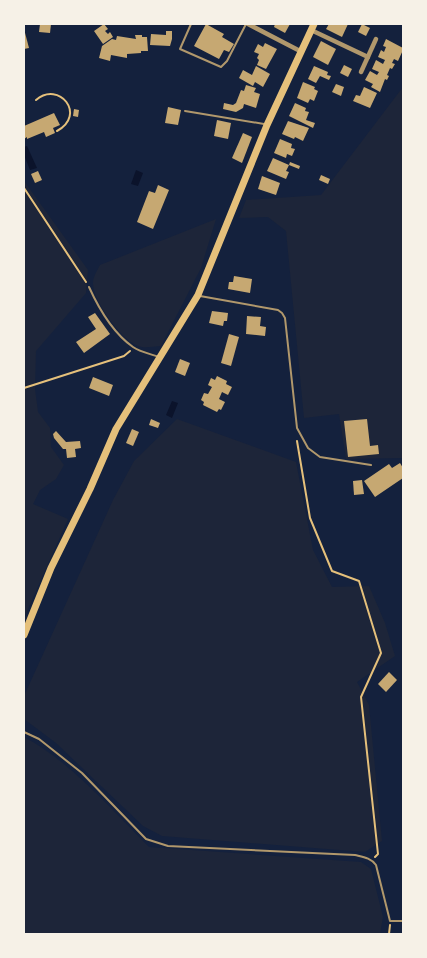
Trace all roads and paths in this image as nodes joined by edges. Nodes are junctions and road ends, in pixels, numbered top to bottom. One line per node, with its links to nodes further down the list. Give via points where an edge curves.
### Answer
1 (191, 24): 2 (lane, via 180,48 221,67)
2 (247, 24): 5 (street)
3 (313, 27): 5 (main road); 6 (street)
4 (376, 39): 6 (street)
5 (300, 51): 10 (main road)
6 (368, 57): 7 (street)
7 (361, 72)
8 (36, 100): 11 (path, via 55,94 65,101 70,120)
9 (185, 111): 10 (lane)
10 (267, 125): 14 (main road)
11 (57, 131)
12 (24, 188): 13 (path)
13 (89, 287): 15 (lane, via 106,319)
14 (198, 295): 16 (main road); 18 (lane, via 282,313)
15 (134, 347): 16 (lane); 17 (path, via 124,356)
16 (160, 358): 20 (main road, via 116,429 51,568)
17 (24, 388)
18 (297, 428): 19 (lane, via 308,448 320,457); 22 (path, via 310,518 332,571 360,581 381,653 361,697 378,854)
19 (372, 465)
20 (24, 635)
21 (24, 732): 22 (lane, via 82,774 146,839 168,846 355,855)
22 (373, 861): 23 (lane)
23 (390, 921): 24 (lane); 25 (path)
24 (403, 921)
25 (389, 934)

